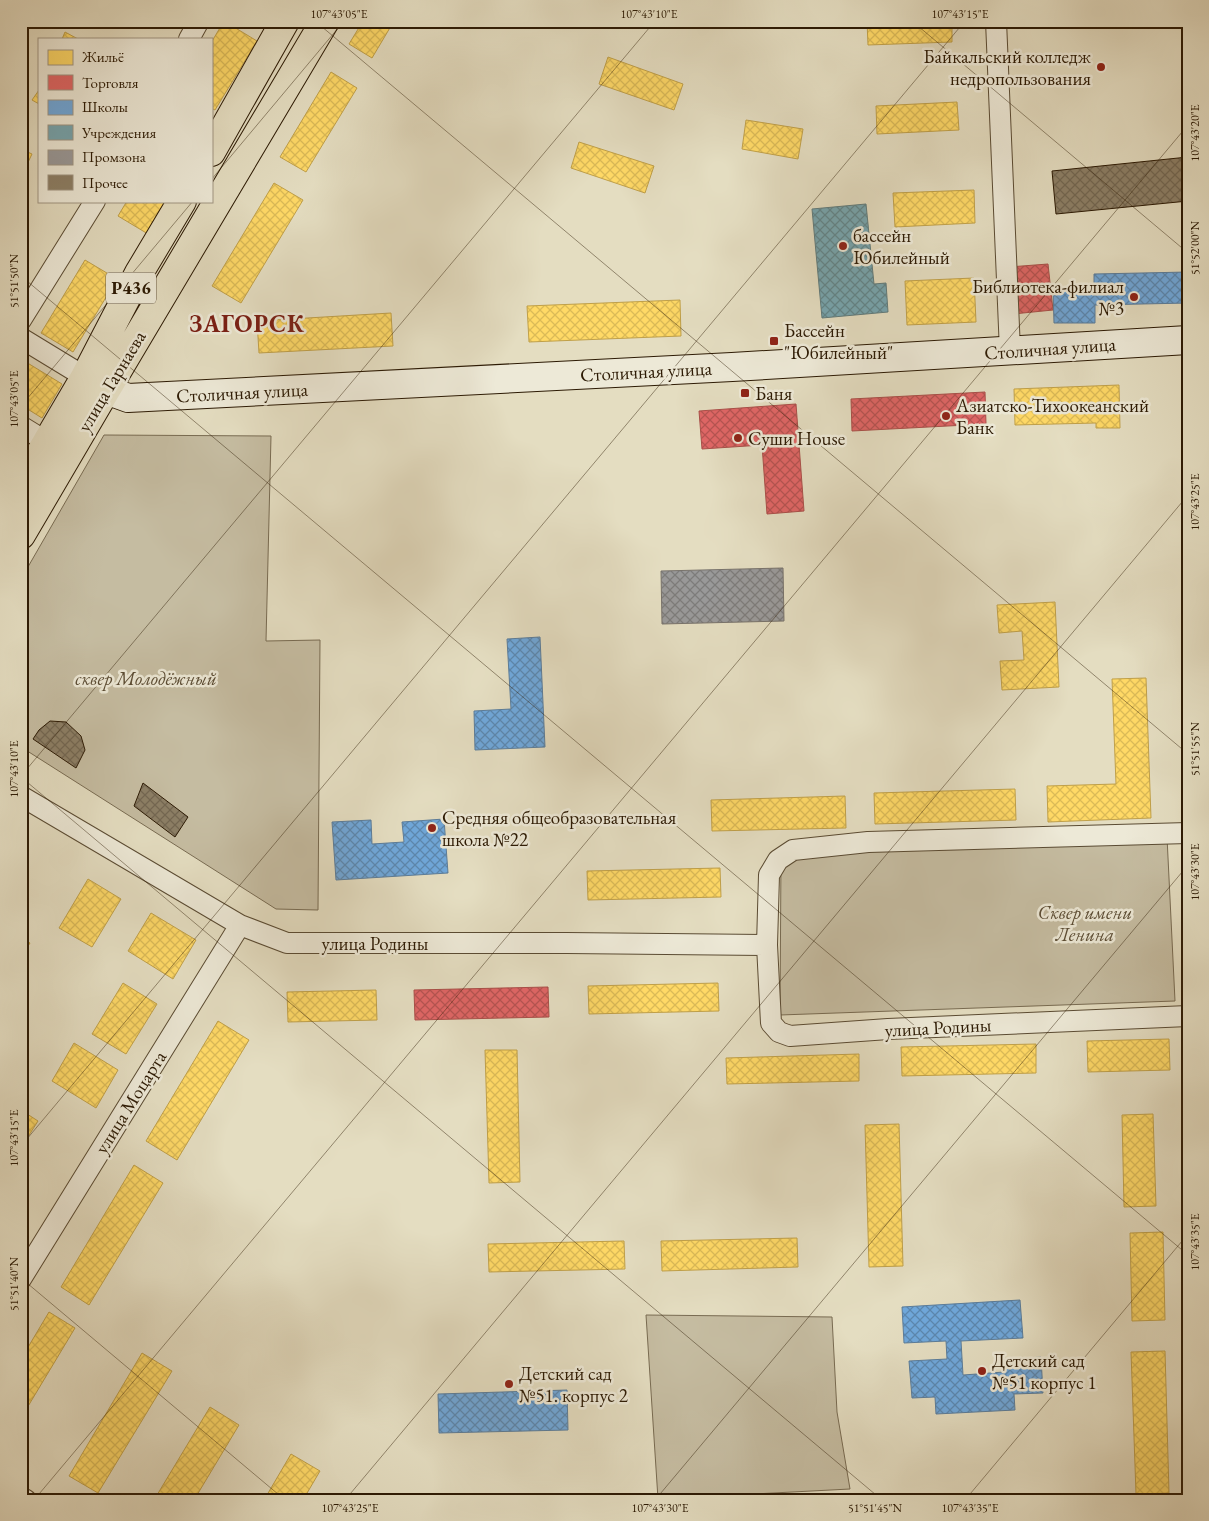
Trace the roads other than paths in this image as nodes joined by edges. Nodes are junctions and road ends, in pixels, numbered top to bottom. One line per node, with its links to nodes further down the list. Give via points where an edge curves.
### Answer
1 (199, 21): 5 (street)
2 (325, 21): 7 (main road, улица Гарнаева)
3 (996, 21): 14 (street)
4 (277, 24): 6 (main road)
5 (190, 38)
6 (212, 150)
7 (212, 199)
8 (94, 202): 11 (street)
9 (181, 202): 15 (main road, улица Гарнаева / P436, via 140,273)
10 (210, 202): 15 (main road, улица Гарнаева)
11 (21, 320)
12 (21, 338): 15 (street)
13 (1188, 340): 14 (street, Столичная улица)
14 (1010, 351): 15 (street, Столичная улица, via 128,398)
15 (95, 383): 17 (main road, улица Гарнаева / P436); 19 (main road, улица Гарнаева)
16 (21, 426): 17 (street)
17 (47, 442): 18 (main road, улица Гарнаева / P436)
18 (21, 486)
19 (21, 535)
20 (21, 796): 22 (street, улица Родины)
21 (1188, 834): 23 (street, улица Родины, via 868,842 793,850 778,860 769,875)
22 (240, 925): 23 (street, улица Родины, via 287,943); 25 (street, улица Моцарта)
23 (767, 945): 24 (street, улица Родины, via 771,1023 778,1032 790,1036)
24 (1188, 1016)
25 (21, 1279)
26 (21, 1497): 27 (street)
27 (26, 1500)

